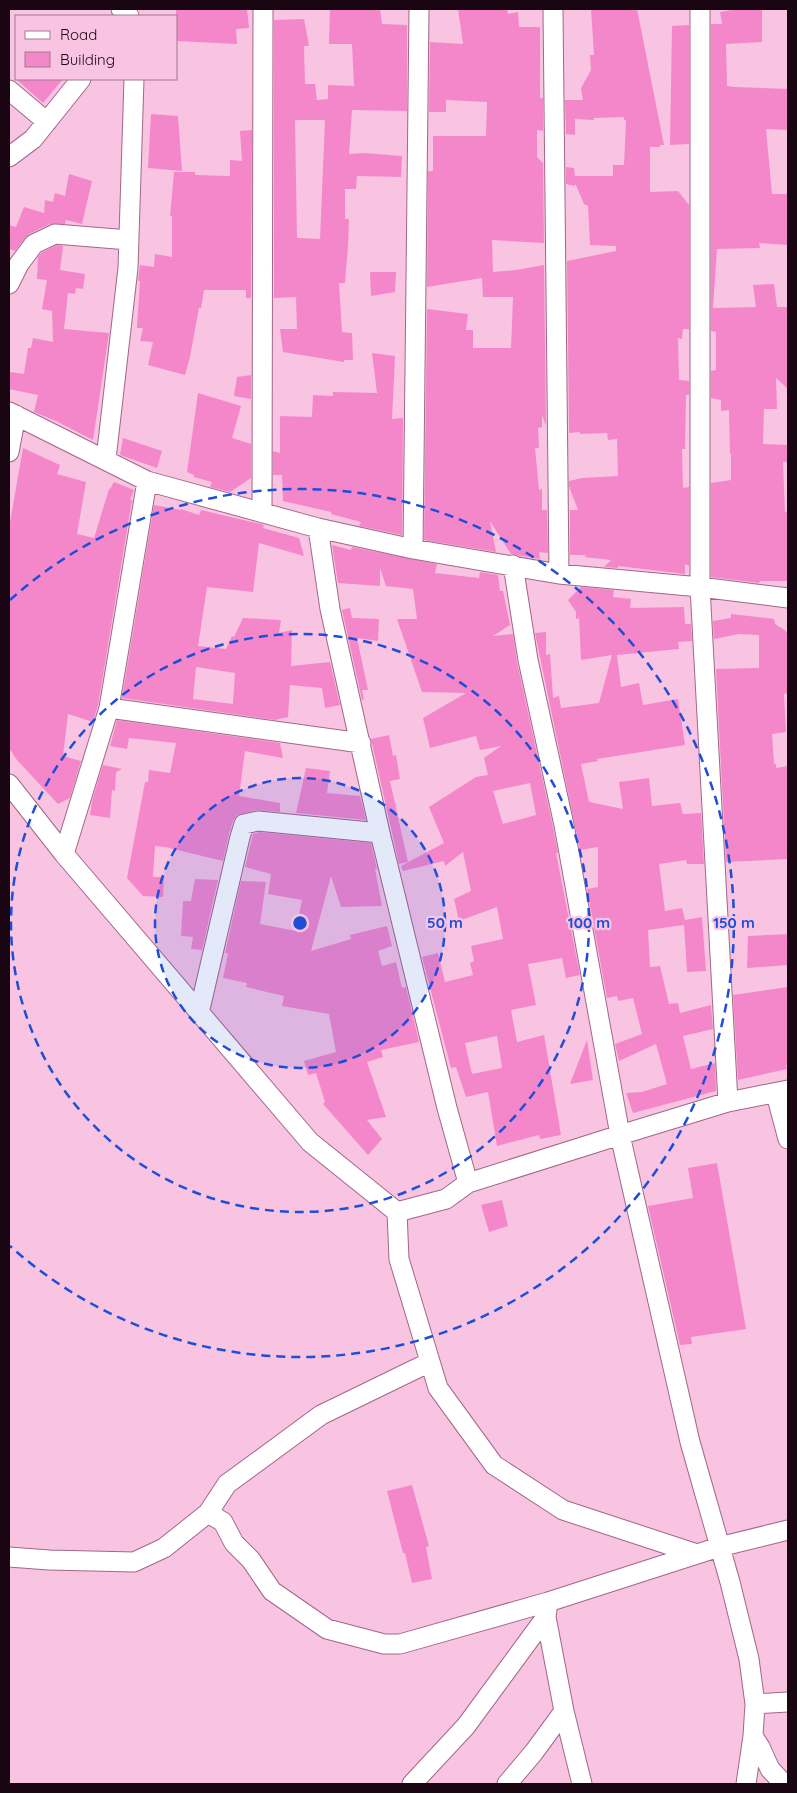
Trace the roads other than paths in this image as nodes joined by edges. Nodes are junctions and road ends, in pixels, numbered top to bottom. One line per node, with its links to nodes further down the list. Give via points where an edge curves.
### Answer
1 (263, 9): 16 (street)
2 (419, 9): 18 (street)
3 (553, 9): 20 (street)
4 (700, 9): 21 (street)
5 (80, 80): 8 (street)
6 (134, 80): 10 (street)
7 (9, 90): 8 (street)
8 (47, 122): 9 (street, via 33,139)
9 (9, 157)
10 (128, 240): 11 (street, via 55,234 34,244); 14 (street, via 128,268)
11 (9, 284)
12 (12, 413): 13 (street); 14 (street)
13 (9, 452)
14 (106, 459): 15 (street)
15 (147, 481): 16 (street); 23 (street)
16 (262, 513): 17 (street)
17 (318, 528): 18 (street); 24 (street, via 330,608)
18 (413, 549): 19 (street)
19 (513, 565): 20 (street); 31 (street, via 528,660 564,825)
20 (559, 574): 21 (street)
21 (700, 587): 22 (street); 30 (street)
22 (788, 598)
23 (109, 708): 24 (street); 27 (street)
24 (361, 743): 26 (street)
25 (9, 784): 27 (street)
26 (380, 833): 28 (street, via 258,821 244,824); 33 (street, via 444,1099)
27 (64, 854): 28 (street)
28 (200, 1013): 34 (street, via 310,1142)
29 (782, 1092): 30 (street); 32 (street)
30 (728, 1102): 31 (street)
31 (620, 1134): 33 (street); 38 (street, via 690,1442)
32 (788, 1139)
33 (468, 1183): 34 (street, via 446,1199)
34 (397, 1212): 35 (street, via 399,1259)
35 (430, 1362): 36 (street, via 321,1415 228,1484); 39 (street, via 438,1388 494,1465 563,1510)
36 (208, 1513): 40 (street, via 164,1548 134,1562); 41 (street, via 223,1522 234,1543 251,1560 272,1591 327,1629 384,1644 400,1644)
37 (788, 1530): 38 (street)
38 (719, 1547): 39 (street); 43 (street, via 749,1659)
39 (697, 1554): 41 (street)
40 (9, 1557)
41 (547, 1610): 44 (street); 46 (street, via 466,1726)
42 (788, 1702): 43 (street)
43 (755, 1704): 45 (street)
44 (564, 1711): 47 (street); 48 (street)
45 (753, 1736): 49 (street); 50 (street, via 770,1769)
46 (412, 1784)
47 (507, 1784)
48 (582, 1784)
49 (746, 1784)
50 (784, 1784)

